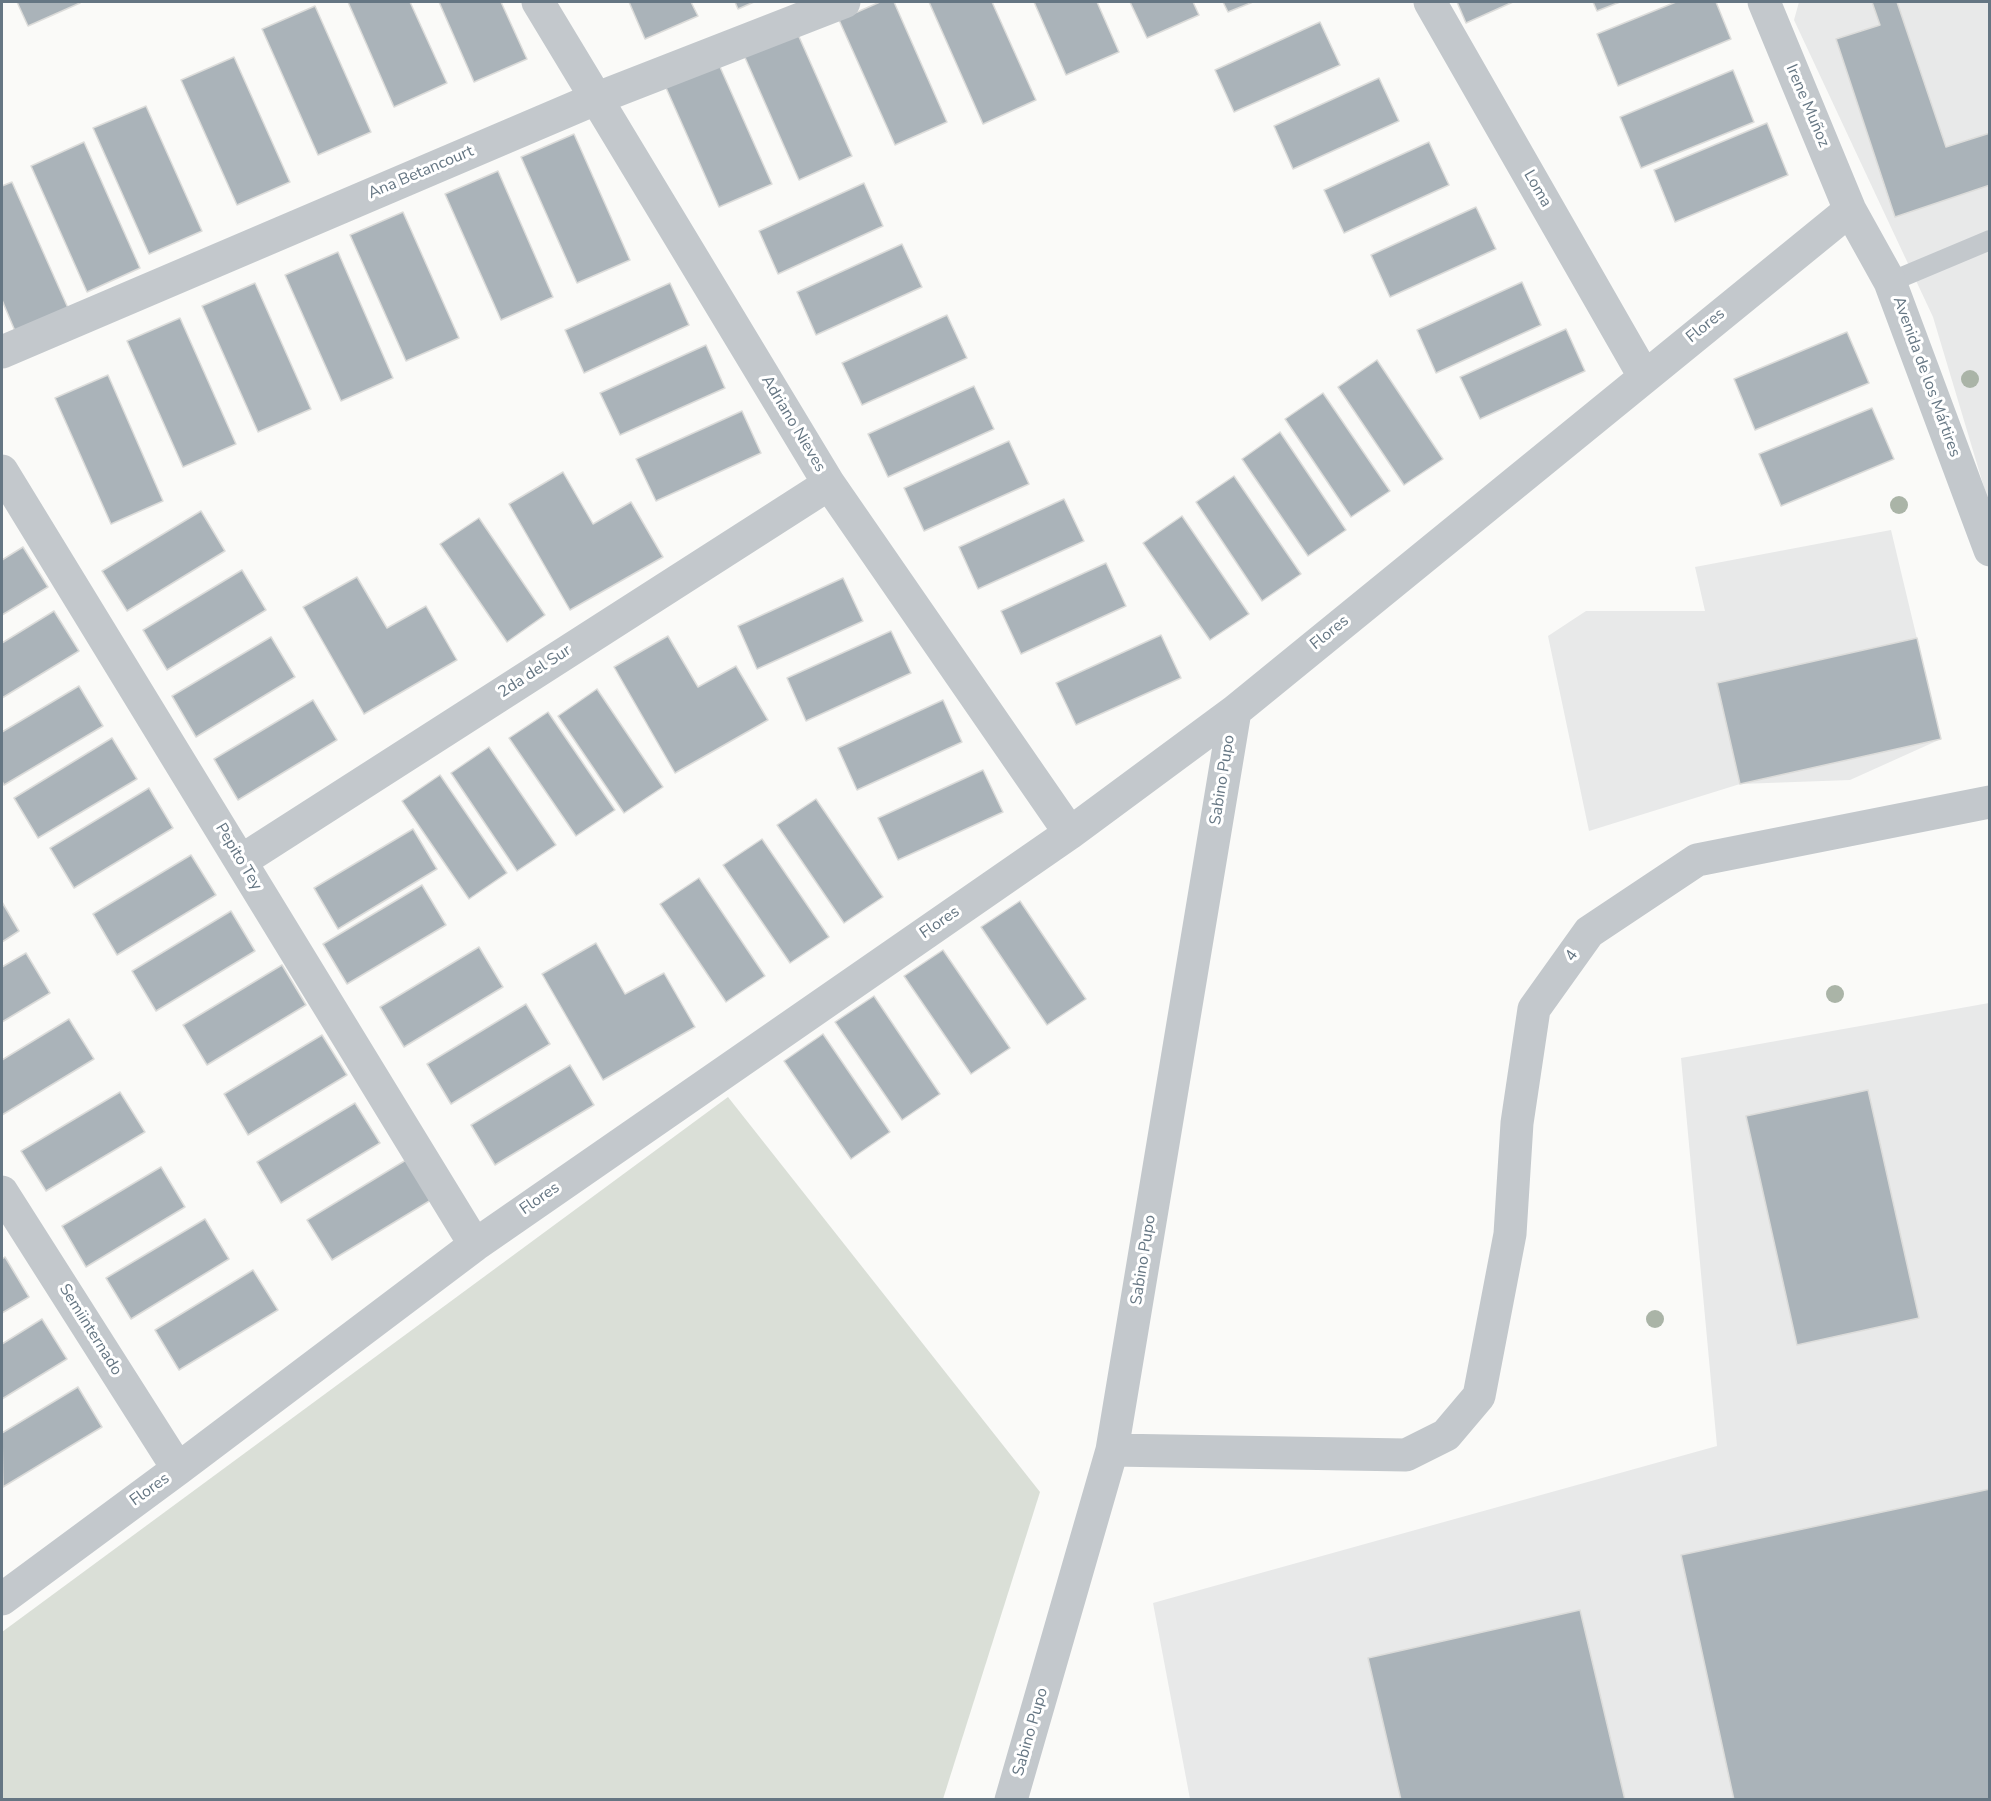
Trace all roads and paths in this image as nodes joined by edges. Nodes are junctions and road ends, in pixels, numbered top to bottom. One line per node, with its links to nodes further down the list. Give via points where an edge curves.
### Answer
1 (538, 2): 5 (street, Adriano Nieves)
2 (844, 2): 5 (street, Ana Betancourt)
3 (1430, 2): 10 (street, Loma)
4 (1764, 2): 6 (street, Irene Muñoz)
5 (596, 99): 9 (street, Ana Betancourt); 12 (street, Adriano Nieves)
6 (1850, 210): 8 (street, Avenida de los Mártires); 10 (street, Flores)
7 (1989, 240): 8 (lane)
8 (1890, 282): 13 (street, Avenida de los Mártires)
9 (2, 352)
10 (1644, 376): 14 (street, Flores)
11 (2, 471): 17 (street, Pepito Tey)
12 (829, 484): 16 (street, Adriano Nieves); 17 (street, 2da del Sur)
13 (1989, 550)
14 (1235, 711): 16 (street, Flores); 20 (street, Sabino Pupo)
15 (1989, 802): 20 (street, 4, via 1697,861 1589,932 1534,1010 1517,1123 1510,1234 1479,1396 1446,1436 1407,1455)
16 (1070, 833): 19 (street, Flores)
17 (241, 861): 19 (street, Pepito Tey)
18 (2, 1192): 21 (street, Semiinternado)
19 (475, 1245): 21 (street, Flores)
20 (1112, 1450): 23 (street, Sabino Pupo)
21 (178, 1469): 22 (street, Flores)
22 (2, 1599)
23 (1011, 1800)

